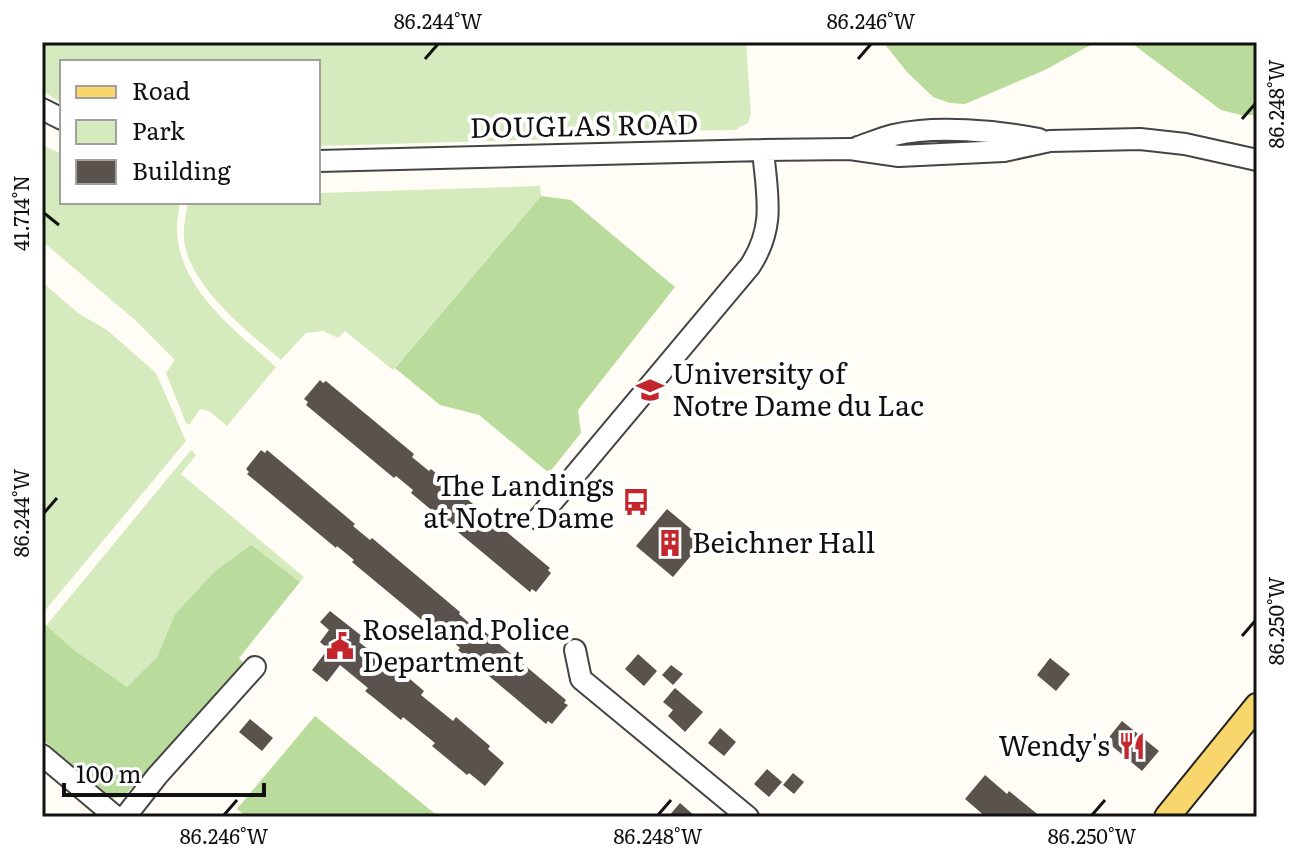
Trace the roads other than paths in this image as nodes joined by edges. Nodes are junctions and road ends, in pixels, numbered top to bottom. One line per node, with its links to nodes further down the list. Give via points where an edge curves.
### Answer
1 (42, 109): 2 (street)
2 (60, 118)
3 (763, 150): 4 (street, DOUGLAS ROAD, via 938,155 1004,151 1050,141 1140,139); 5 (street, DOUGLAS ROAD); 6 (street, via 768,221 761,249)
4 (1257, 160)
5 (320, 161)
6 (538, 519)
7 (575, 650): 12 (street, via 581,679)
8 (255, 667): 11 (street)
9 (1257, 706): 13 (main road)
10 (42, 755): 11 (street)
11 (116, 815)
12 (748, 817)
13 (1167, 817)

